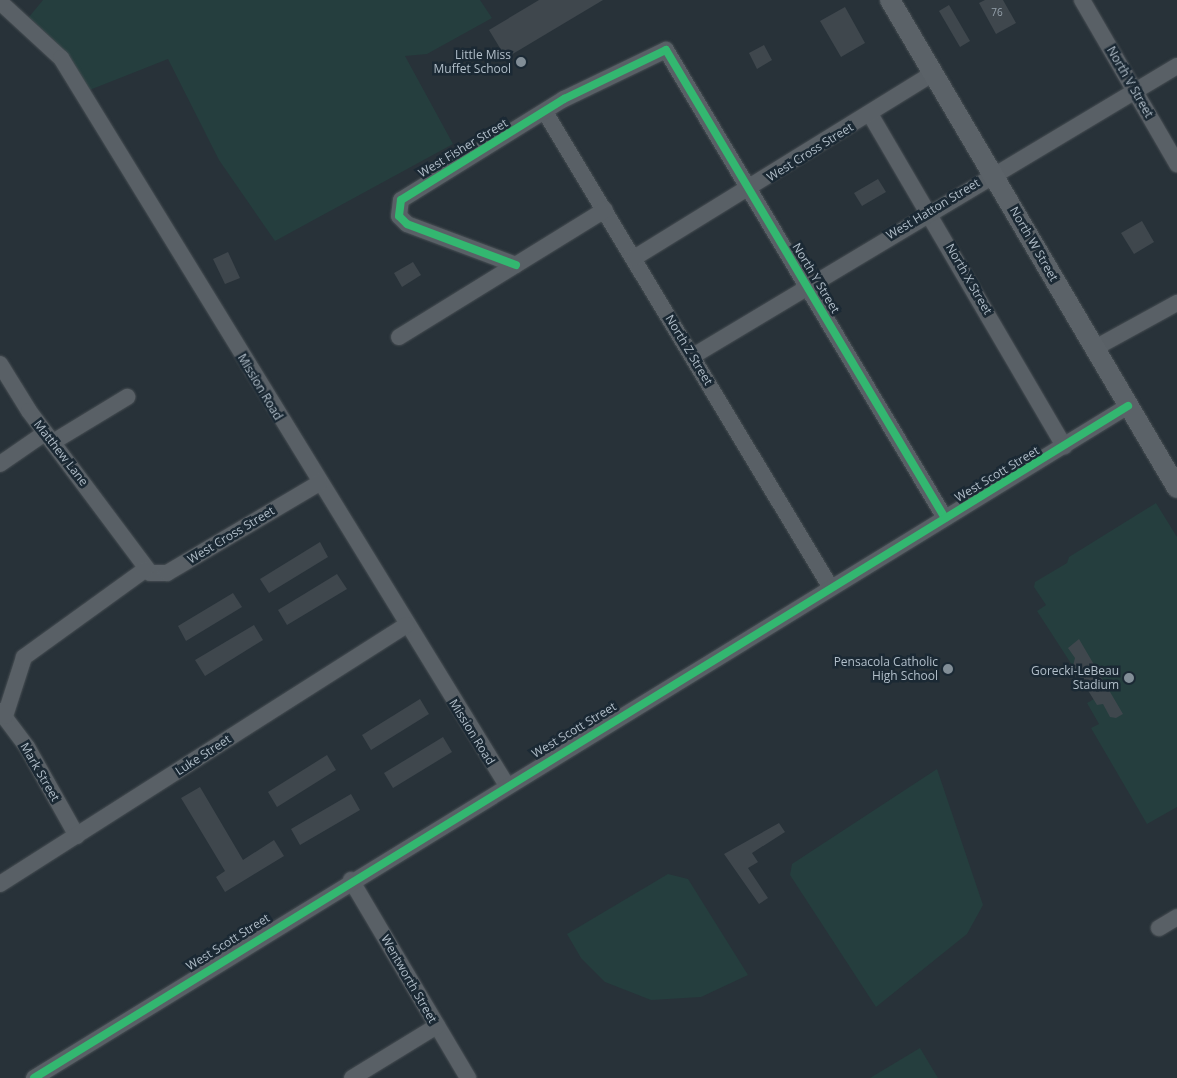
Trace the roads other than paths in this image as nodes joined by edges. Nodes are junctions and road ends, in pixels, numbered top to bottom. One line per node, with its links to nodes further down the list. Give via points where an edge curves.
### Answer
1 (890, 0): 6 (main road, North W Street)
2 (1082, 0): 7 (street, North V Street)
3 (0, 2): 28 (street, Mission Road, via 61,58)
4 (666, 50): 8 (street, West Fisher Street, via 600,80); 12 (street, North Y Street)
5 (1177, 66): 7 (street, West Hatton Street)
6 (932, 74): 9 (street, West Cross Street); 11 (main road, North W Street)
7 (1135, 91): 10 (street, North V Street); 11 (street, West Hatton Street)
8 (545, 112): 13 (street, North Z Street); 16 (street, West Fisher Street, via 407,194 398,205 399,216 407,224)
9 (870, 114): 12 (street, West Cross Street); 14 (street, North X Street)
10 (1177, 164)
11 (992, 173): 14 (street, West Hatton Street); 20 (main road, North W Street)
12 (750, 190): 15 (street, West Cross Street); 17 (street, North Y Street)
13 (605, 210): 15 (street, North Z Street); 16 (street)
14 (929, 211): 17 (street, West Hatton Street); 26 (street, North X Street)
15 (634, 258): 21 (street, North Z Street)
16 (516, 265): 19 (street)
17 (808, 286): 21 (street, West Hatton Street); 30 (street, North Y Street)
18 (1177, 304): 20 (street)
19 (399, 337)
20 (1094, 348): 24 (main road, North W Street)
21 (693, 356): 32 (street, North Z Street)
22 (0, 364): 25 (street, Matthew Lane)
23 (127, 397): 25 (street)
24 (1128, 406): 26 (street, West Scott Street); 29 (main road, North W Street)
25 (49, 437): 27 (street); 31 (street, Matthew Lane)
26 (1064, 446): 30 (street, West Scott Street)
27 (0, 464)
28 (319, 483): 31 (street, West Cross Street, via 167,573); 33 (street, Mission Road)
29 (1177, 488)
30 (944, 518): 32 (street, West Scott Street)
31 (144, 568): 34 (street, via 24,657)
32 (831, 588): 35 (street, West Scott Street)
33 (406, 625): 35 (street, Mission Road); 36 (street, Luke Street)
34 (3, 713): 36 (street, Mark Street)
35 (506, 784): 37 (street, West Scott Street)
36 (77, 836): 38 (street, Luke Street)
37 (351, 880): 41 (street, Wentworth Street); 42 (street, West Scott Street)
38 (0, 884)
39 (1177, 917): 40 (street)
40 (1159, 928)
41 (437, 1026): 43 (street); 44 (street, Wentworth Street)
42 (34, 1078)
43 (352, 1078)
44 (468, 1078)

